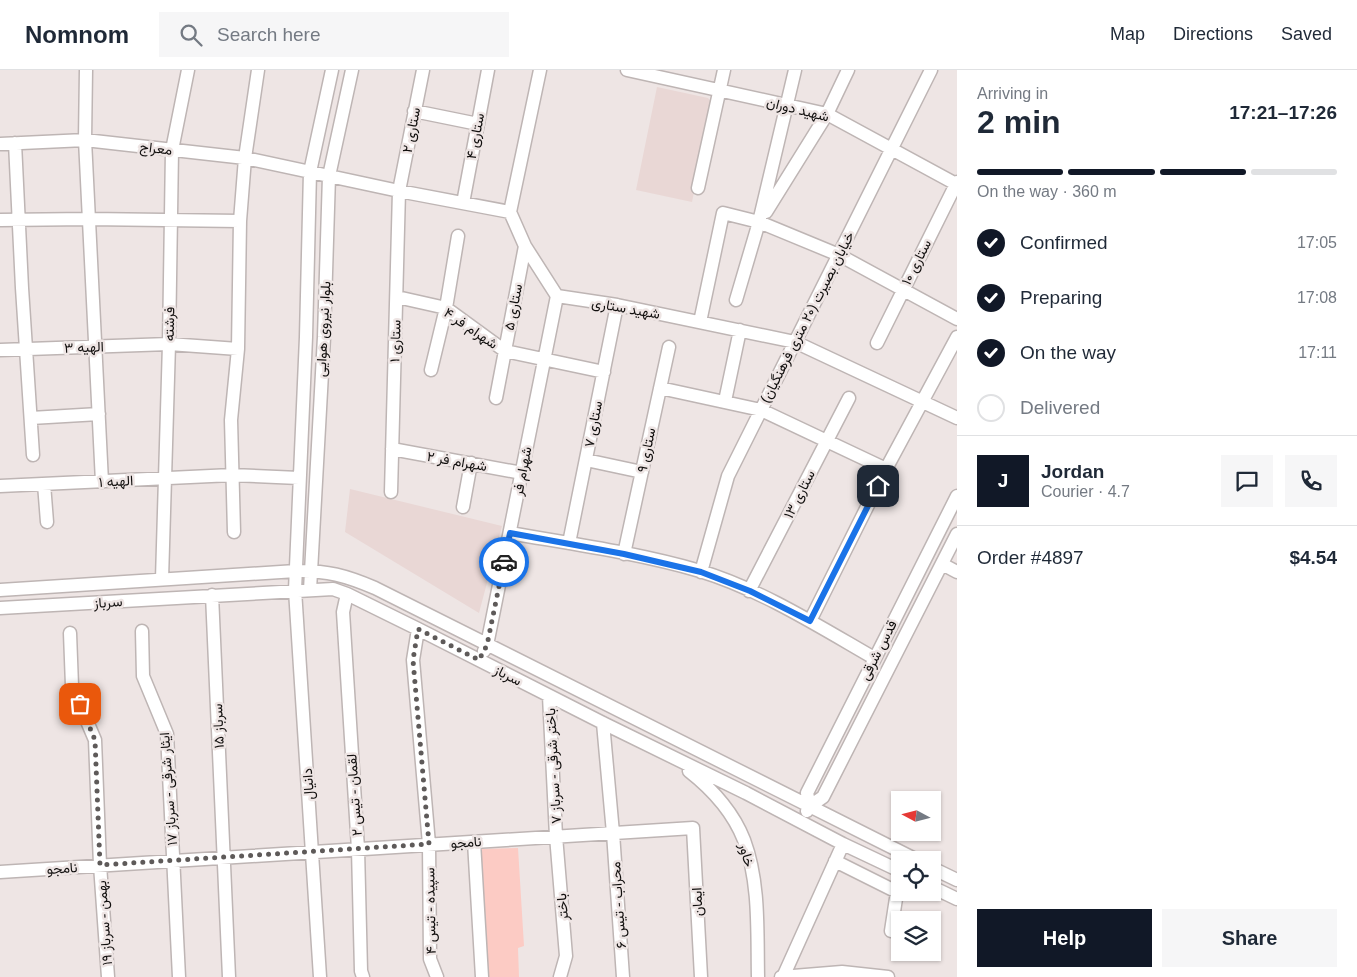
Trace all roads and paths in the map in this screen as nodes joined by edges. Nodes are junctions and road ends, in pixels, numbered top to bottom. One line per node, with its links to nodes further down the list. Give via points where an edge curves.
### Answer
1 (86, 70): 20 (street)
2 (188, 70): 24 (street, فرشته)
3 (258, 70): 25 (street)
4 (332, 70): 26 (street, بلوار نیروی هوایی)
5 (352, 70): 27 (street, بلوار نیروی هوایی)
6 (423, 70): 17 (street, ستاری ۲)
7 (488, 70): 19 (street, ستاری ۴)
8 (540, 70): 32 (street)
9 (627, 70): 14 (street, شهید دوران)
10 (724, 70): 15 (street)
11 (795, 70): 16 (street)
12 (848, 70): 18 (street)
13 (931, 70): 23 (street, خیابان بصیرت (۲۰ متری فرهنگیان))
14 (674, 75): 15 (street, شهید دوران)
15 (719, 90): 16 (street, شهید دوران); 29 (street)
16 (788, 105): 18 (street, شهید دوران); 38 (street)
17 (414, 111): 19 (street); 30 (street, ستاری ۲)
18 (827, 114): 23 (street, شهید دوران); 38 (street)
19 (478, 124): 31 (street, ستاری ۴)
20 (85, 140): 21 (street, معراج); 24 (street, معراج); 33 (street)
21 (15, 143): 22 (street, معراج); 35 (street)
22 (0, 144)
23 (892, 149): 28 (street, شهید دوران); 41 (street, خیابان بصیرت (۲۰ متری فرهنگیان))
24 (172, 150): 25 (street, معراج); 36 (street, فرشته)
25 (245, 158): 26 (street, معراج); 37 (street)
26 (310, 172): 27 (street, معراج); 51 (street, بلوار نیروی هوایی)
27 (329, 176): 30 (street); 52 (street, بلوار نیروی هوایی)
28 (957, 183): 42 (street, ستاری ۱۰)
29 (698, 188)
30 (399, 191): 31 (street); 44 (street, ستاری ۱)
31 (463, 203): 32 (street)
32 (510, 212): 40 (street)
33 (89, 219): 35 (street); 36 (street); 57 (street)
34 (0, 220): 35 (street)
35 (20, 220): 59 (street)
36 (171, 220): 37 (street); 56 (street, فرشته)
37 (240, 221): 60 (street)
38 (759, 222): 41 (street); 45 (street); 49 (street, via 723,213)
39 (458, 236): 47 (street)
40 (525, 246): 43 (street); 62 (street, ستاری ۵)
41 (839, 255): 42 (street); 54 (street, خیابان بصیرت (۲۰ متری فرهنگیان))
42 (903, 290): 48 (street); 55 (street, ستاری ۱۰)
43 (557, 296): 46 (street, شهید ستاری); 63 (street, شهرام فر)
44 (397, 297): 47 (street, شهرام فر ۴); 76 (street, ستاری ۱)
45 (736, 300)
46 (617, 305): 49 (street, شهید ستاری); 65 (street, ستاری ۷)
47 (446, 308): 62 (street, شهرام فر ۴); 64 (street)
48 (957, 319)
49 (700, 322): 50 (street, شهید ستاری)
50 (740, 330): 54 (street, شهید ستاری); 69 (street)
51 (306, 337): 52 (street); 84 (street, بلوار نیروی هوایی)
52 (324, 337): 99 (street, بلوار نیروی هوایی)
53 (957, 337): 70 (street)
54 (795, 342): 70 (street, شهید ستاری); 71 (street, خیابان بصیرت (۲۰ متری فرهنگیان))
55 (877, 343)
56 (169, 344): 57 (street, الهیه ۳); 60 (street, الهیه ۳); 85 (street, فرشته)
57 (95, 347): 59 (street, الهیه ۳); 72 (street)
58 (669, 347): 66 (street, ستاری ۹)
59 (27, 349): 61 (street, الهیه ۳); 73 (street)
60 (238, 349): 83 (street, via 231,420)
61 (0, 350)
62 (505, 351): 63 (street, شهرام فر ۴); 67 (street, ستاری ۵)
63 (544, 360): 65 (street, شهرام فر ۴); 81 (street, شهرام فر)
64 (431, 370)
65 (604, 372): 78 (street, ستاری ۷)
66 (660, 388): 69 (street); 82 (street, ستاری ۹)
67 (496, 398)
68 (849, 398): 75 (street, ستاری ۱۳)
69 (725, 401): 71 (street)
70 (924, 402): 74 (street, شهید ستاری); 80 (street)
71 (761, 410): 75 (street); 101 (street, خیابان بصیرت (۲۰ متری فرهنگیان), via 728,476)
72 (99, 414): 73 (street); 86 (street)
73 (31, 418): 77 (street)
74 (957, 418)
75 (826, 441): 80 (street); 107 (street, ستاری ۱۳)
76 (392, 449): 79 (street, شهرام فر ۲); 89 (street, ستاری ۱)
77 (33, 455)
78 (586, 460): 82 (street); 96 (street, ستاری ۷)
79 (471, 463): 81 (street, شهرام فر ۲); 91 (street)
80 (886, 469): 111 (street)
81 (522, 472): 94 (street, شهرام فر)
82 (642, 472): 97 (street, ستاری ۹)
83 (232, 475): 84 (street, الهیه ۱); 85 (street, الهیه ۱); 93 (street)
84 (299, 478): 100 (street, بلوار نیروی هوایی)
85 (165, 479): 86 (street, الهیه ۱); 103 (street, فرشته)
86 (102, 482): 87 (street, الهیه ۱)
87 (44, 484): 88 (street, الهیه ۱); 92 (street)
88 (0, 486)
89 (391, 492)
90 (957, 496): 116 (street, قدس شرقی)
91 (463, 507)
92 (47, 522)
93 (234, 532)
94 (510, 533): 96 (street); 115 (street, شهرام فر)
95 (957, 534): 98 (street)
96 (569, 543): 97 (street)
97 (624, 554): 101 (street)
98 (942, 564): 102 (street); 122 (street, via 823,797)
99 (310, 570): 100 (street, سرباز); 106 (street, بلوار نیروی هوایی); 115 (street, سرباز, via 333,572 355,579)
100 (296, 571): 103 (street, سرباز); 105 (street, دانیال)
101 (701, 572): 107 (street)
102 (957, 572)
103 (162, 580): 104 (street, سرباز)
104 (0, 590)
105 (295, 590): 106 (street, سرباز); 109 (street, سرباز); 133 (street, دانیال)
106 (310, 590): 108 (street, سرباز, via 333,589)
107 (750, 591): 111 (street)
108 (347, 594): 112 (street, سرباز); 131 (street, لقمان - تیس ۲, via 343,612)
109 (212, 595): 110 (street, سرباز); 134 (street, سرباز ۱۵)
110 (0, 608)
111 (810, 621): 116 (street)
112 (418, 629): 117 (street, سرباز); 129 (street, سپیده - تیس ۴, via 413,660)
113 (142, 631): 135 (street, ایثار شرقی - سرباز ۱۷, via 143,676 167,734)
114 (70, 633): 137 (street, بهمن - سرباز ۱۹, via 72,686 95,740)
115 (487, 645): 117 (street, شهرام فر); 122 (street, سرباز)
116 (874, 658): 122 (street, قدس شرقی, via 807,793)
117 (479, 660): 118 (street, سرباز)
118 (549, 696): 119 (street, سرباز); 127 (street, باختر شرقی - سرباز ۷)
119 (603, 723): 120 (street, سرباز); 126 (street, محراب - تیس ۶)
120 (675, 759): 121 (street, سرباز); 123 (street, خاور, via 717,796)
121 (746, 793): 123 (street, via 735,792 729,796); 124 (street, سرباز)
122 (810, 806): 124 (street); 132 (street, سرباز)
123 (730, 814): 155 (street, خاور, via 744,840 755,889)
124 (800, 821): 130 (street, سرباز)
125 (693, 828): 126 (street, نامجو); 154 (street, ایمان)
126 (614, 833): 127 (street, نامجو); 153 (street, محراب - تیس ۶)
127 (556, 836): 128 (street, نامجو); 152 (street, باختر, via 566,956)
128 (474, 842): 129 (street, نامجو); 151 (street)
129 (429, 844): 131 (street, نامجو); 150 (street, سپیده - تیس ۴, via 430,959)
130 (842, 844): 136 (street); 138 (street, سرباز)
131 (358, 849): 133 (street, نامجو); 149 (street, لقمان - تیس ۲)
132 (899, 851)
133 (312, 852): 134 (street, نامجو); 148 (street, دانیال)
134 (223, 857): 135 (street, نامجو); 147 (street, سرباز ۱۵)
135 (172, 861): 137 (street, نامجو); 146 (street, ایثار شرقی - سرباز ۱۷)
136 (835, 861): 144 (street, via 898,892); 156 (street)
137 (100, 865): 139 (street, نامجو); 145 (street, بهمن - سرباز ۱۹)
138 (891, 867)
139 (0, 872)
140 (941, 872): 141 (street)
141 (957, 880)
142 (941, 891): 143 (street)
143 (957, 899)
144 (895, 911)
145 (108, 977)
146 (179, 977)
147 (229, 977)
148 (320, 977)
149 (363, 977)
150 (438, 977)
151 (482, 977)
152 (560, 977)
153 (623, 977)
154 (701, 977)
155 (758, 977)
156 (782, 977): 157 (street, via 842,972)
157 (888, 977)

